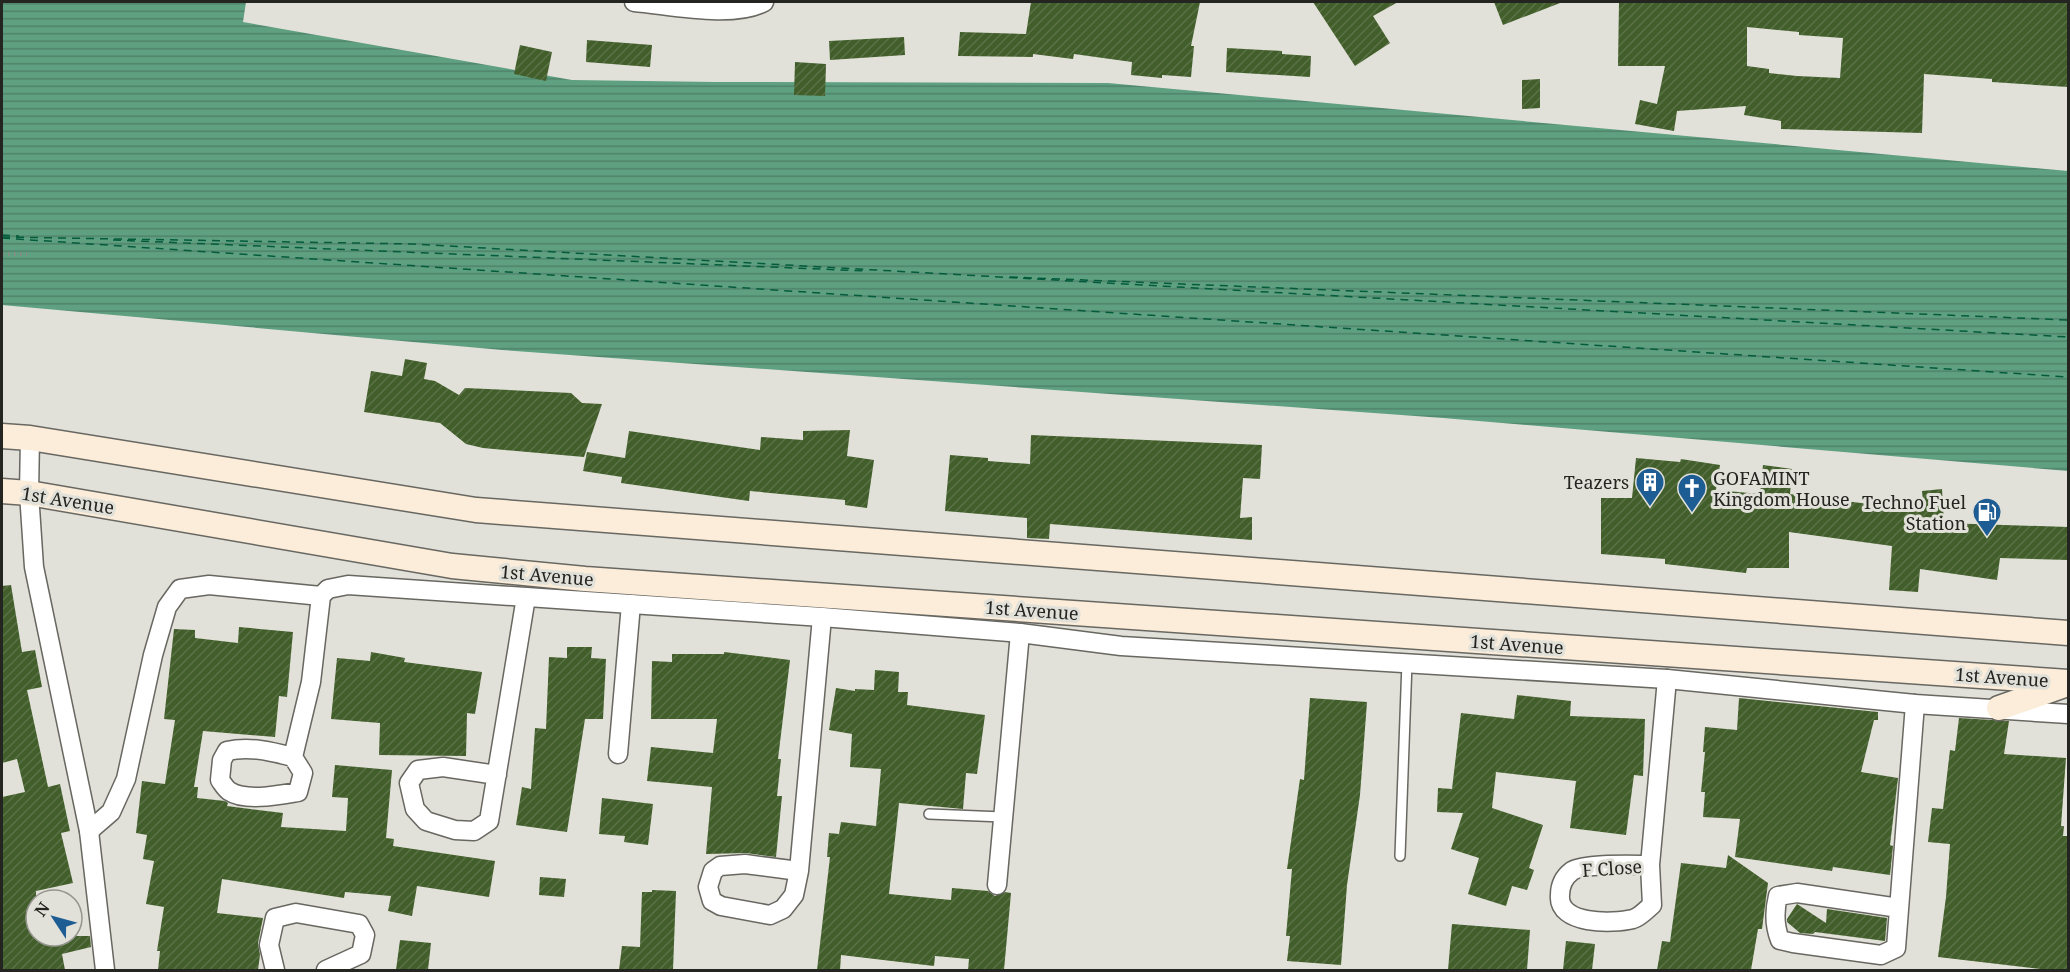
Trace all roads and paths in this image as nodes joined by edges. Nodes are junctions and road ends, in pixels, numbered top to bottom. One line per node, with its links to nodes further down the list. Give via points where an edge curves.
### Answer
1 (634, 2): 2 (street, via 732,11 754,8)
2 (764, 2)
3 (2, 254): 4 (path)
4 (27, 254)
5 (2, 436): 6 (main road)
6 (30, 438): 8 (street); 14 (main road, via 476,510)
7 (2, 491): 8 (main road, 1st Avenue)
8 (29, 493): 17 (main road, 1st Avenue, via 452,566 585,579); 26 (street, via 34,567)
9 (321, 596): 10 (street, via 328,589 348,585); 22 (street, via 311,682); 26 (street, via 209,585 180,589 166,607 126,779 111,812)
10 (526, 597): 11 (street); 23 (street)
11 (631, 604): 12 (street); 21 (street)
12 (822, 617): 13 (street); 29 (street)
13 (1020, 633): 15 (street, via 1120,646); 25 (street)
14 (2068, 633)
15 (1407, 662): 16 (street); 27 (lane)
16 (1667, 679): 18 (street); 28 (street, F Close)
17 (2068, 683): 19 (main road)
18 (1916, 704): 19 (street); 31 (street)
19 (1999, 708): 20 (street)
20 (2068, 714)
21 (618, 754)
22 (293, 757)
23 (497, 775): 23 (street, via 489,821 474,831 426,821 415,809 409,783 417,770 443,767)
24 (929, 814): 25 (lane)
25 (1003, 818): 30 (street)
26 (89, 831): 32 (street)
27 (1400, 856)
28 (1650, 865): 28 (street, F Close, via 1611,864 1573,870 1560,885 1559,900 1567,912 1590,922 1635,919 1652,905)
29 (800, 871): 29 (street, via 794,895 783,909 770,915 721,906 712,901 708,887 713,871 720,866 745,864)
30 (997, 885)
31 (1899, 908): 31 (street, via 1797,894 1778,896 1776,929 1780,940 1881,955 1896,948)
32 (105, 970)
33 (277, 970): 34 (street, via 269,945 275,918 296,913 359,924 365,935 361,954)
34 (327, 970)

